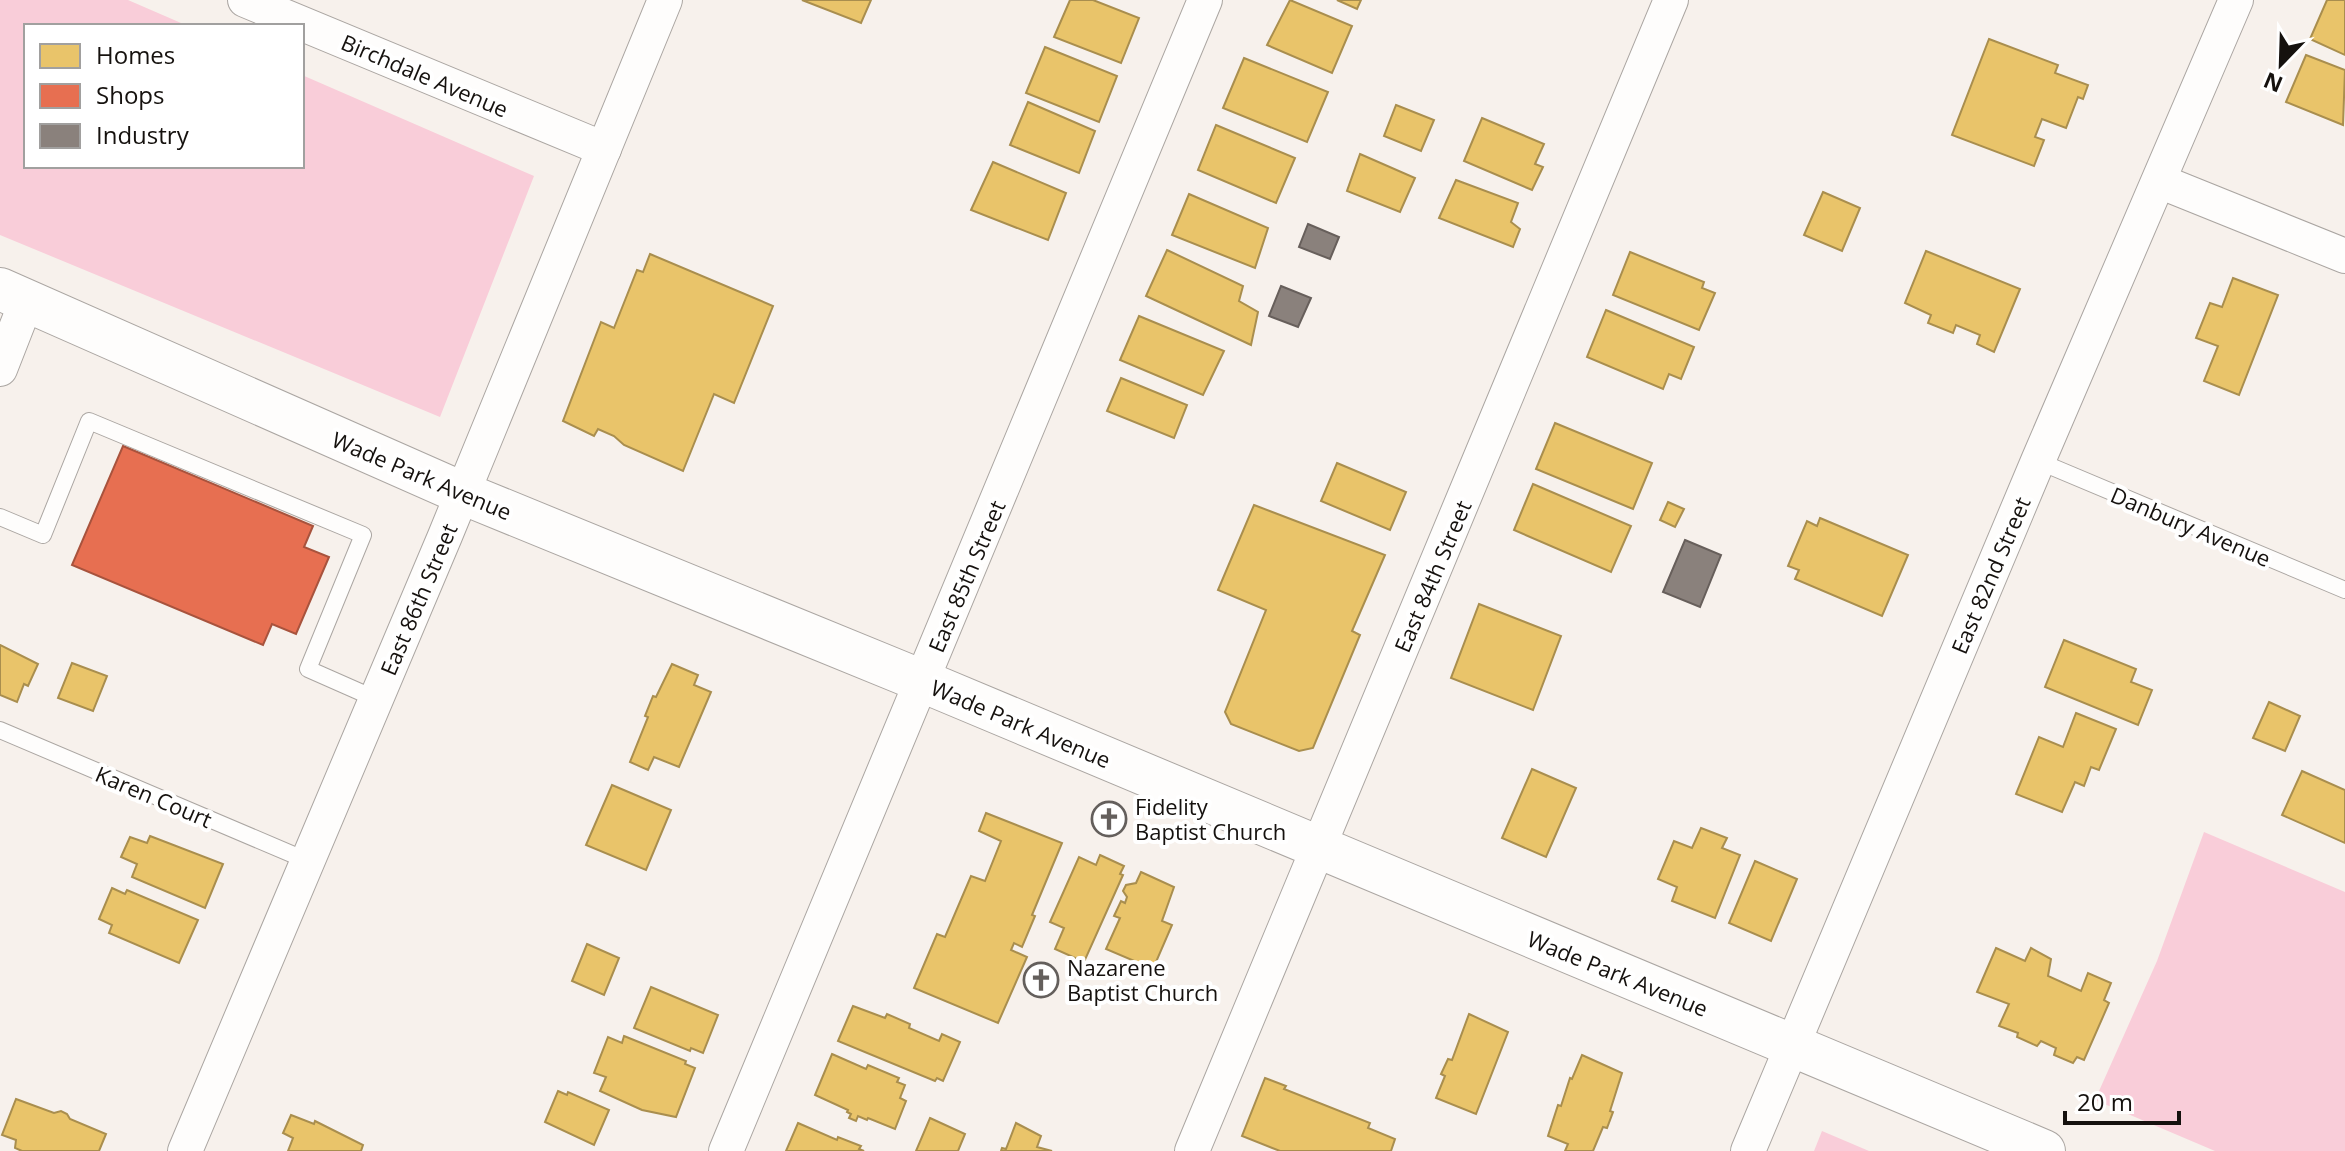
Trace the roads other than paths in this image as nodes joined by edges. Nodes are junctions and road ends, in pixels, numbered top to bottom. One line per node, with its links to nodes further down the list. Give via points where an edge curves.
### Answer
1 (245, 0): 6 (street, Birchdale Avenue)
2 (665, 0): 8 (street, East 86th Street)
3 (1205, 0): 17 (street, East 85th Street)
4 (1671, 0): 20 (street, East 84th Street)
5 (2236, 0): 9 (street, East 82nd Street)
6 (303, 24)
7 (304, 24): 8 (street, Birchdale Avenue)
8 (604, 149): 14 (street, East 86th Street)
9 (2159, 181): 10 (street); 13 (street, East 82nd Street)
10 (2345, 256)
11 (14, 295): 12 (street); 14 (street, Wade Park Avenue)
12 (0, 369)
13 (2038, 461): 16 (lane, Danbury Avenue); 22 (street, East 82nd Street)
14 (462, 493): 17 (street, Wade Park Avenue); 18 (street, East 86th Street)
15 (0, 517): 18 (lane, via 43,535 89,421 363,535 308,669)
16 (2345, 590)
17 (922, 681): 20 (street, Wade Park Avenue); 24 (street, East 85th Street)
18 (376, 699): 21 (street, East 86th Street)
19 (0, 730): 21 (lane, Karen Court)
20 (1318, 849): 22 (street, Wade Park Avenue); 25 (street, East 84th Street)
21 (308, 861): 23 (street, East 86th Street)
22 (1792, 1045): 26 (street, East 82nd Street); 27 (street, Wade Park Avenue)
23 (185, 1151)
24 (726, 1151)
25 (1192, 1151)
26 (1748, 1151)
27 (2044, 1151)

